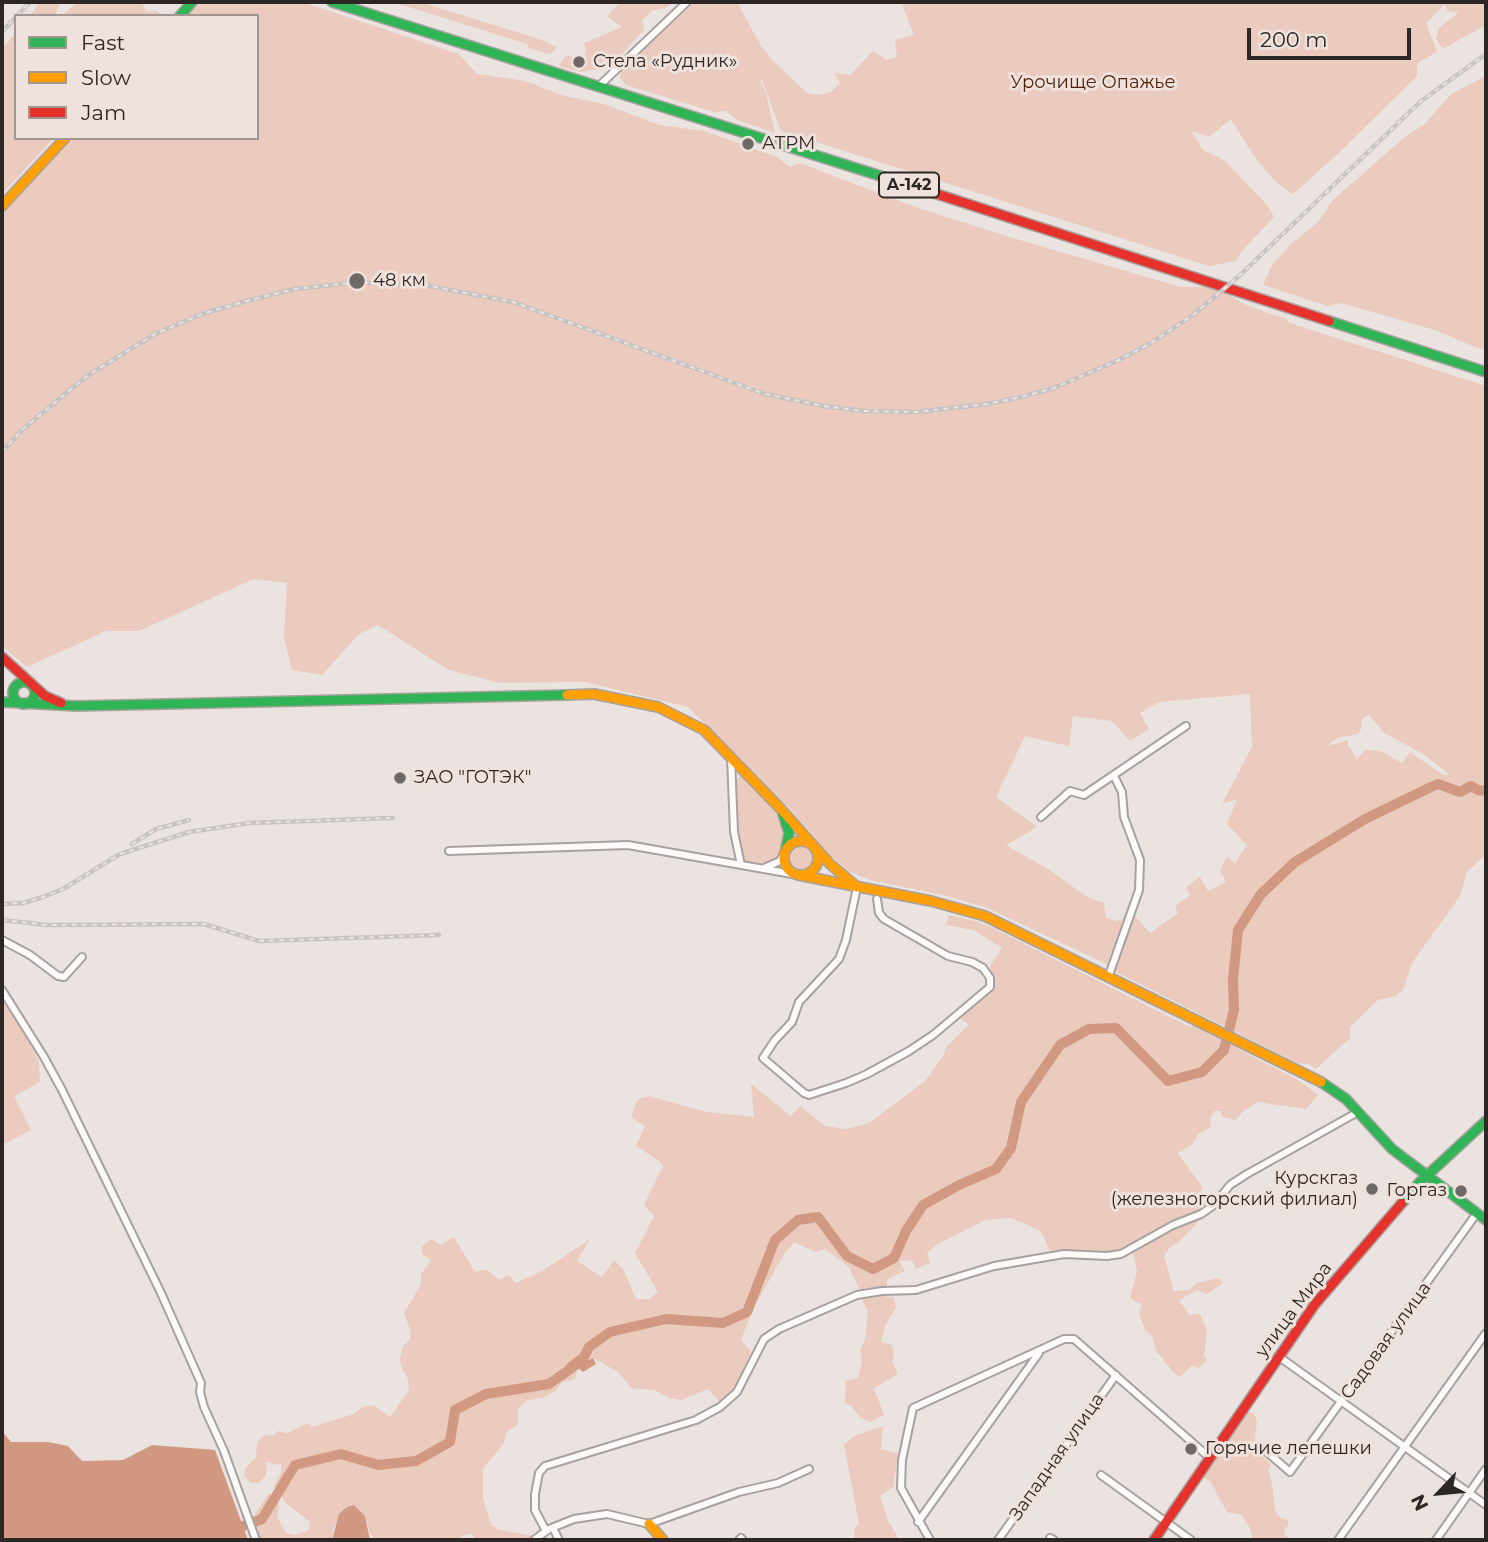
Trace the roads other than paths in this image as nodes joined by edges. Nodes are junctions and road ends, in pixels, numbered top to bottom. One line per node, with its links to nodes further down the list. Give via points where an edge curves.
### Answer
1 (331, 2): 3 (main road, А-142)
2 (687, 2): 3 (street)
3 (597, 88): 6 (main road, А-142)
4 (63, 140): 5 (main road)
5 (2, 206)
6 (1486, 372)
7 (2, 658): 8 (main road); 9 (main road)
8 (32, 684): 9 (main road, via 22,682); 11 (main road, via 35,696); 12 (main road, via 52,699)
9 (14, 688): 10 (main road); 11 (main road, via 15,699)
10 (2, 700): 11 (main road)
11 (23, 704): 12 (main road)
12 (76, 706): 14 (main road, via 594,694 658,707 704,730)
13 (1186, 726): 15 (street)
14 (730, 757): 16 (main road); 21 (street, via 734,832)
15 (1114, 776): 17 (street, via 1084,795 1070,791); 28 (street, via 1140,860 1139,890)
16 (779, 807): 18 (main road); 20 (main road, via 788,829)
17 (1041, 817)
18 (815, 848): 20 (main road, via 800,841); 23 (main road, via 817,865 808,874); 24 (main road)
19 (449, 851): 21 (street, via 628,845)
20 (785, 851): 22 (street, via 777,863); 23 (main road, via 786,865)
21 (741, 865): 22 (street)
22 (762, 869): 23 (street)
23 (797, 875): 24 (main road)
24 (857, 887): 25 (street, via 839,959 799,1002 792,1022 763,1058 809,1095 867,1074 909,1051 990,987 984,968 948,956 884,919); 28 (main road, via 985,916)
25 (877, 899)
26 (2, 940): 27 (street, via 58,976 64,977)
27 (82, 957)
28 (1109, 975): 30 (main road, via 1314,1077)
29 (2, 990): 53 (street, via 62,1090 161,1293 201,1383 204,1407)
30 (1358, 1112): 32 (main road); 52 (street, via 1230,1185 1201,1214 1121,1254 1064,1254 994,1266 916,1290 857,1295 779,1329 764,1339 737,1392 720,1407 696,1420 545,1466 535,1494 535,1510)
31 (1486, 1121): 32 (main road, улица Мира)
32 (1426, 1177): 33 (main road); 37 (main road, улица Мира, via 1330,1285)
33 (1477, 1213): 34 (main road); 39 (street, Садовая улица)
34 (1486, 1220)
35 (1486, 1333): 41 (street)
36 (1041, 1351): 38 (street, via 1074,1339); 48 (street); 48 (street, via 913,1408 901,1489)
37 (1278, 1356): 39 (street); 42 (main road, улица Мира)
38 (1116, 1375): 42 (street); 58 (street, Западная улица)
39 (1342, 1402): 40 (street, Садовая улица, via 1290,1472); 41 (street)
40 (1261, 1446)
41 (1406, 1447): 46 (street); 61 (street)
42 (1210, 1458): 49 (main road, улица Мира)
43 (809, 1469): 50 (street)
44 (1486, 1469): 46 (street)
45 (1101, 1475): 49 (street)
46 (1469, 1493): 47 (street); 62 (street)
47 (1486, 1505)
48 (918, 1522): 57 (street)
49 (1166, 1522): 59 (main road, улица Мира); 60 (street)
50 (649, 1524): 51 (street, via 607,1514); 56 (main road)
51 (553, 1528): 52 (street); 55 (street)
52 (546, 1531): 54 (street)
53 (256, 1540)
54 (534, 1540)
55 (559, 1540)
56 (663, 1540)
57 (930, 1540)
58 (998, 1540)
59 (1154, 1540)
60 (1191, 1540)
61 (1338, 1540)
62 (1436, 1540)

